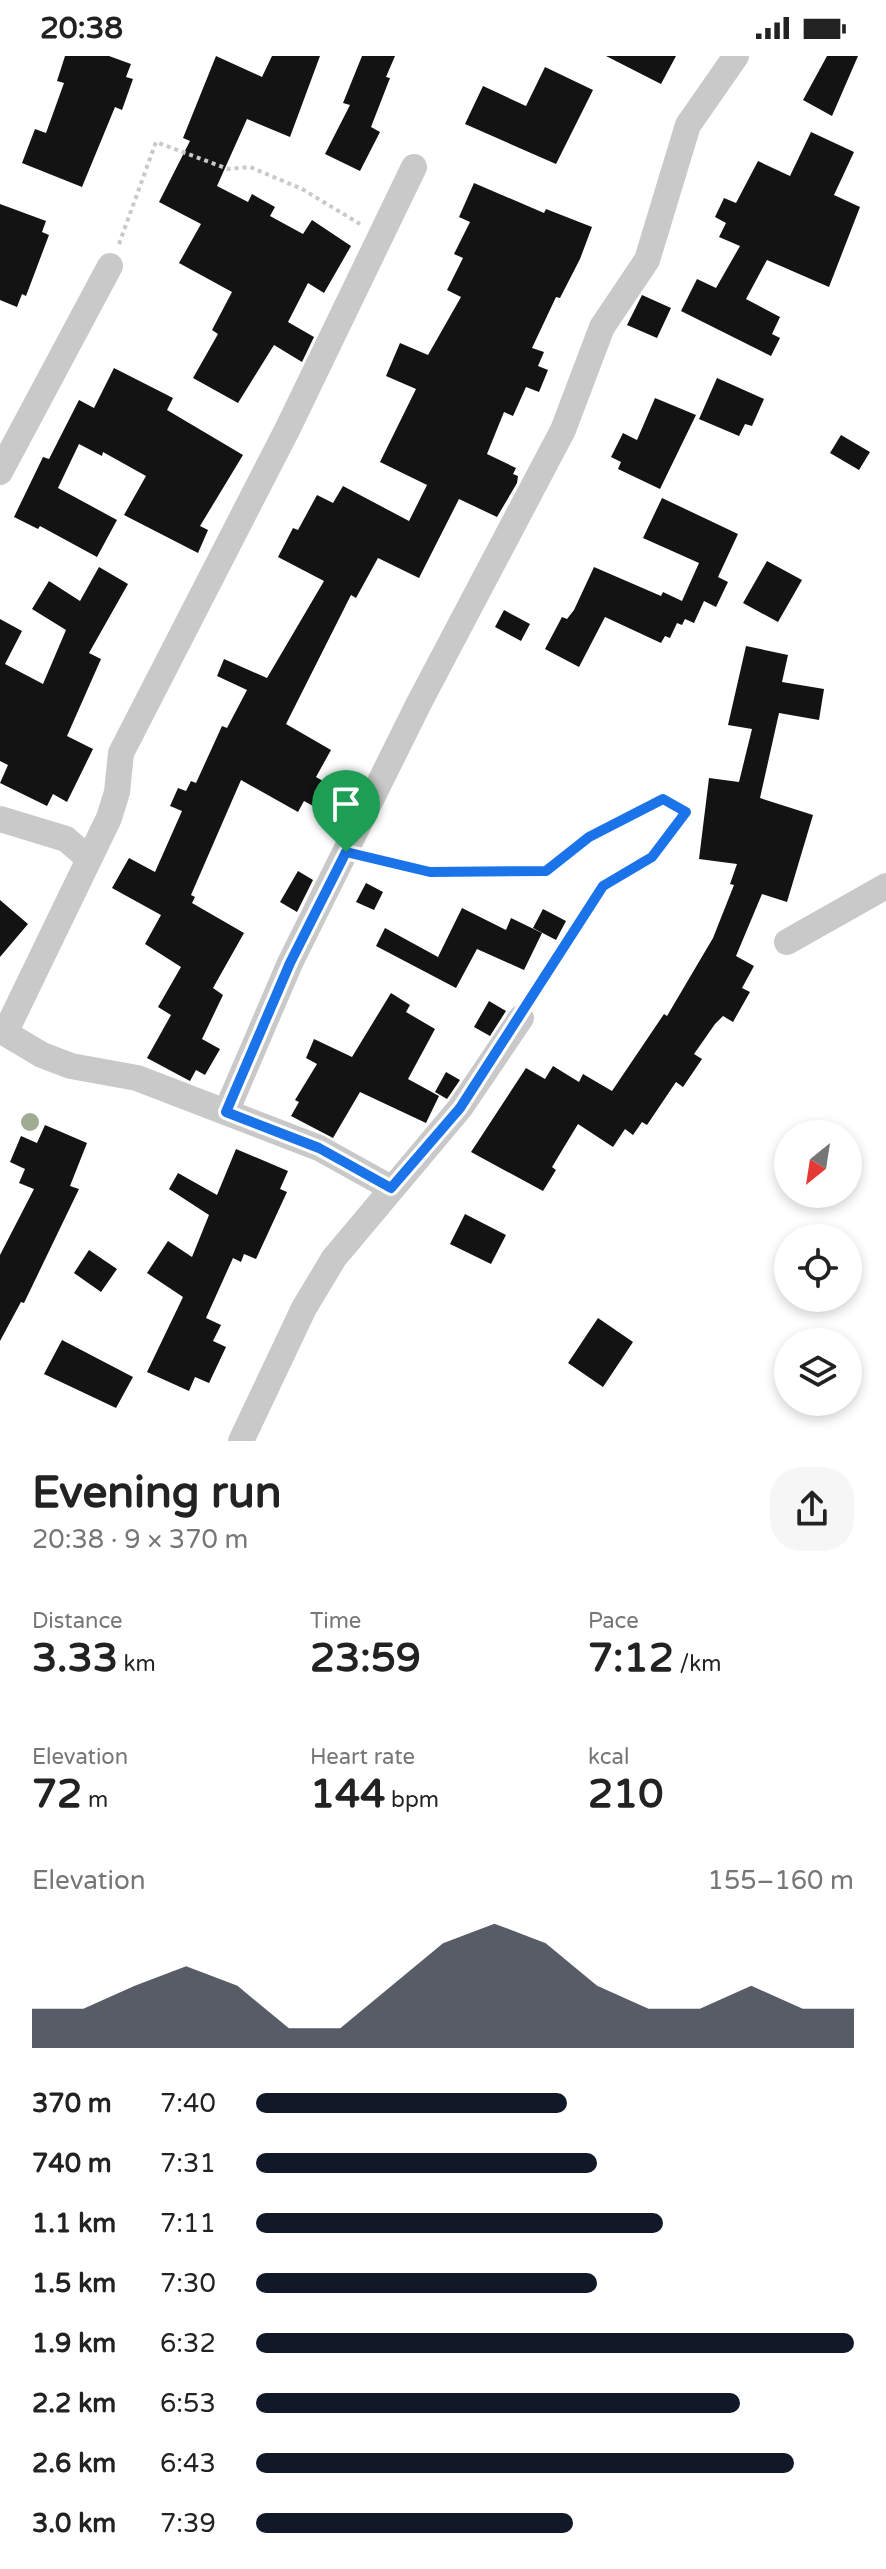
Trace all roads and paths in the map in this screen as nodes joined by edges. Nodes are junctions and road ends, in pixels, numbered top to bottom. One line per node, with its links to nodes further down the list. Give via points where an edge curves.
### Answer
1 (736, 56): 7 (street, via 688,125 647,260 602,327 563,430)
2 (414, 167): 8 (street, via 288,428 121,753 117,792)
3 (367, 227): 4 (path, via 302,189 250,167 228,169 156,142)
4 (110, 266): 5 (street)
5 (0, 472)
6 (0, 819): 8 (street, via 66,839)
7 (346, 852): 11 (path, via 430,872 546,871 589,837 663,799 686,812 652,857 603,886); 13 (street, via 290,963)
8 (89, 859): 12 (street)
9 (886, 886): 10 (street)
10 (787, 942)
11 (521, 1018): 14 (street, via 460,1108)
12 (2, 1038): 13 (street, via 71,1066 137,1078)
13 (226, 1112): 14 (street, via 319,1148)
14 (391, 1188): 15 (street, via 334,1258)
15 (241, 1441)

